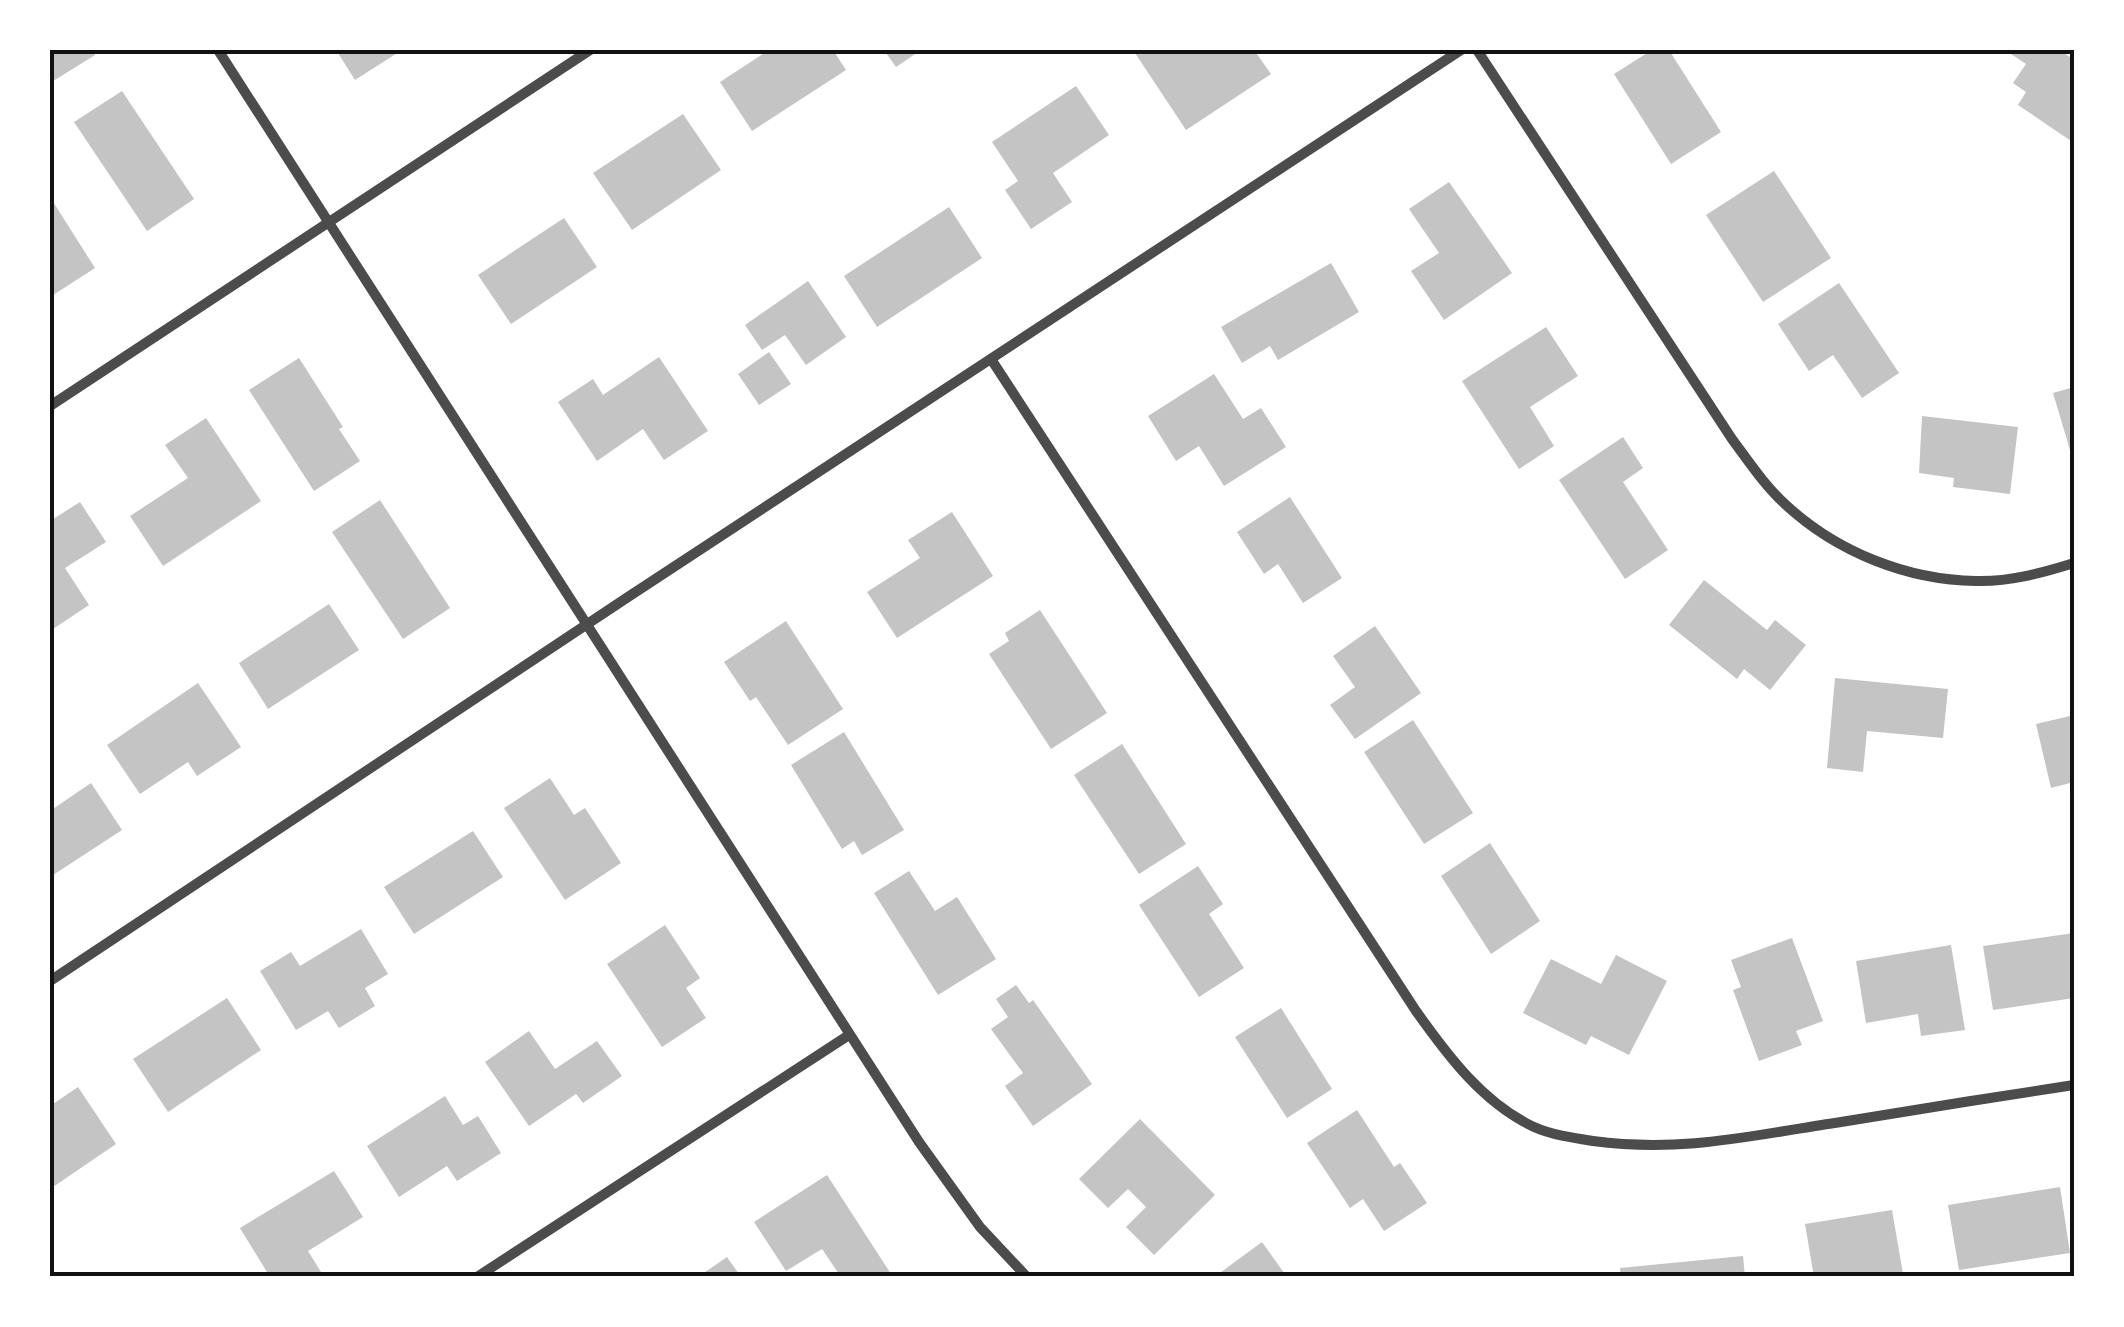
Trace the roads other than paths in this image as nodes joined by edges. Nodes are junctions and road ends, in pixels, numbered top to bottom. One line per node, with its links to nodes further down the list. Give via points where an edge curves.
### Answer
1 (218, 50): 5 (street)
2 (590, 50): 5 (street)
3 (1461, 50): 6 (street)
4 (1477, 50): 8 (street, via 1732,440 1784,503 1830,538 1900,570 1978,582)
5 (330, 223): 7 (street); 9 (street)
6 (991, 358): 9 (street); 12 (street, via 1416,1012 1464,1073 1514,1116 1556,1134 1623,1145 1694,1145)
7 (50, 406)
8 (2074, 563)
9 (586, 625): 10 (street); 11 (street)
10 (50, 982)
11 (849, 1035): 13 (street); 14 (street, via 945,1180)
12 (2074, 1085)
13 (477, 1277)
14 (1026, 1277)

